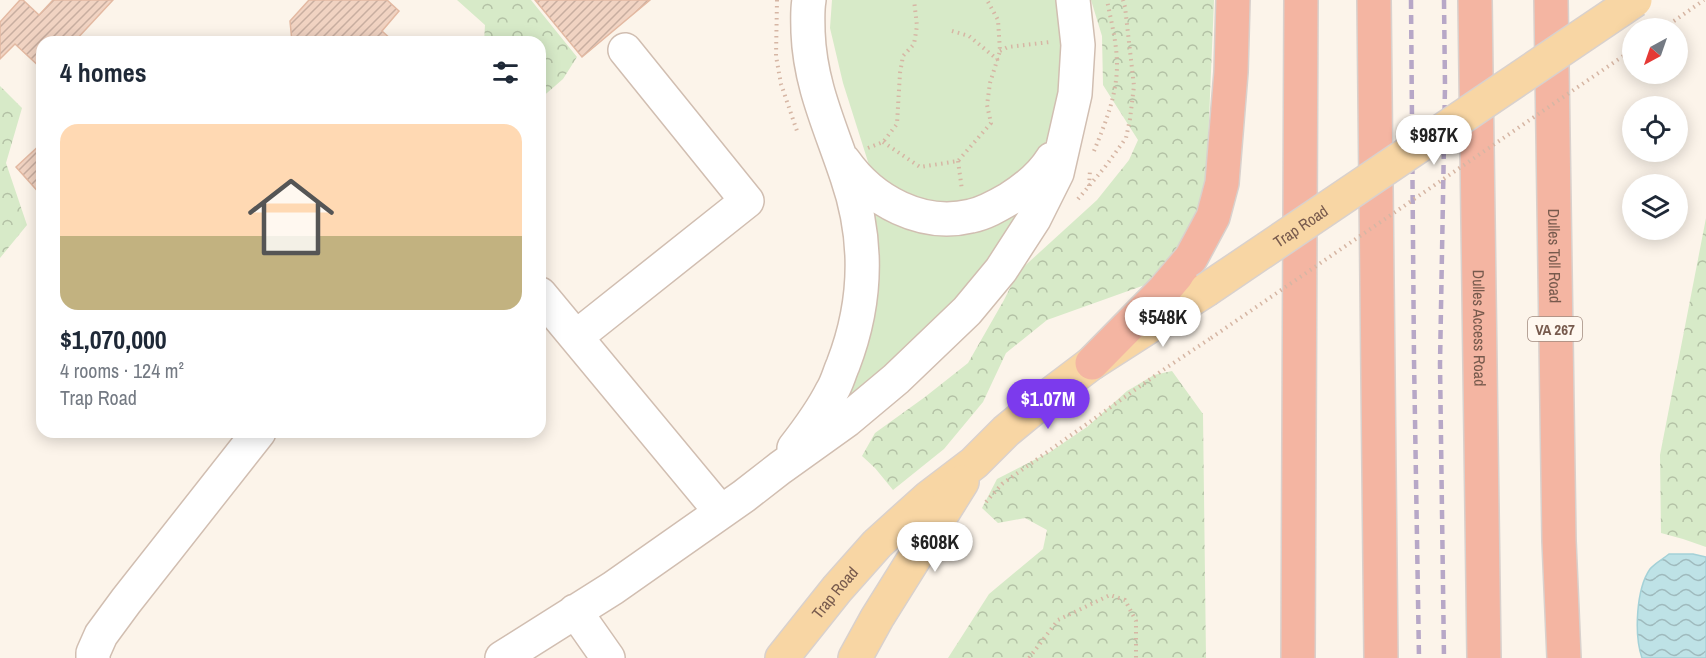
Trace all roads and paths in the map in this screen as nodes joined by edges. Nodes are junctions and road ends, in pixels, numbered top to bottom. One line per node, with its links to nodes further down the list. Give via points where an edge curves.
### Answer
1 (777, 0): 23 (path, via 776,56 781,84)
2 (809, 0): 24 (lane, via 809,49 814,79)
3 (914, 0): 17 (path)
4 (987, 0): 19 (path, via 998,20)
5 (1073, 0): 15 (lane)
6 (1233, 0): 27 (highway, via 1222,183 1213,217 1191,258)
7 (1301, 0): 41 (highway)
8 (1374, 0): 42 (highway)
9 (1475, 0): 43 (highway, Dulles Access Road)
10 (1551, 0): 44 (highway, Dulles Toll Road / VA 267, via 1558,541)
11 (1635, 0): 27 (main road, Trap Road, bridge)
12 (1704, 0): 13 (path)
13 (1678, 18)
14 (952, 31): 21 (path, via 969,36)
15 (1077, 39): 19 (path); 22 (lane, via 1075,94)
16 (920, 40): 17 (path)
17 (914, 44): 21 (path, via 903,56 897,124 883,142 920,168 958,161 991,123 987,105)
18 (626, 50): 26 (lane, via 747,201)
19 (1000, 51): 21 (path)
20 (1622, 57): 31 (path, bridge, via 1163,370 1002,484)
21 (998, 60)
22 (1066, 134): 24 (lane, via 1047,167 1021,192 970,217 945,219 921,216 880,198 854,175); 30 (lane, via 1057,173 1034,219 1001,270 967,311 896,379)
23 (800, 138)
24 (838, 152): 30 (lane, via 859,225 863,261 861,302 852,343 833,390)
25 (546, 301): 26 (lane)
26 (576, 337): 32 (lane)
27 (1092, 363): 29 (main road, Trap Road, via 1006,431)
28 (254, 438): 34 (lane, via 101,635)
29 (974, 463): 37 (main road, Trap Road, via 877,544); 38 (main road, Trap Road)
30 (780, 468): 32 (lane)
31 (981, 508)
32 (721, 512): 33 (lane)
33 (576, 611): 35 (lane); 36 (lane)
34 (93, 658)
35 (502, 658)
36 (608, 658)
37 (782, 658)
38 (855, 658)
39 (1029, 658): 40 (path, via 1058,620 1110,595 1125,600 1136,621)
40 (1136, 658)
41 (1298, 658)
42 (1381, 658)
43 (1484, 658)
44 (1564, 658)

